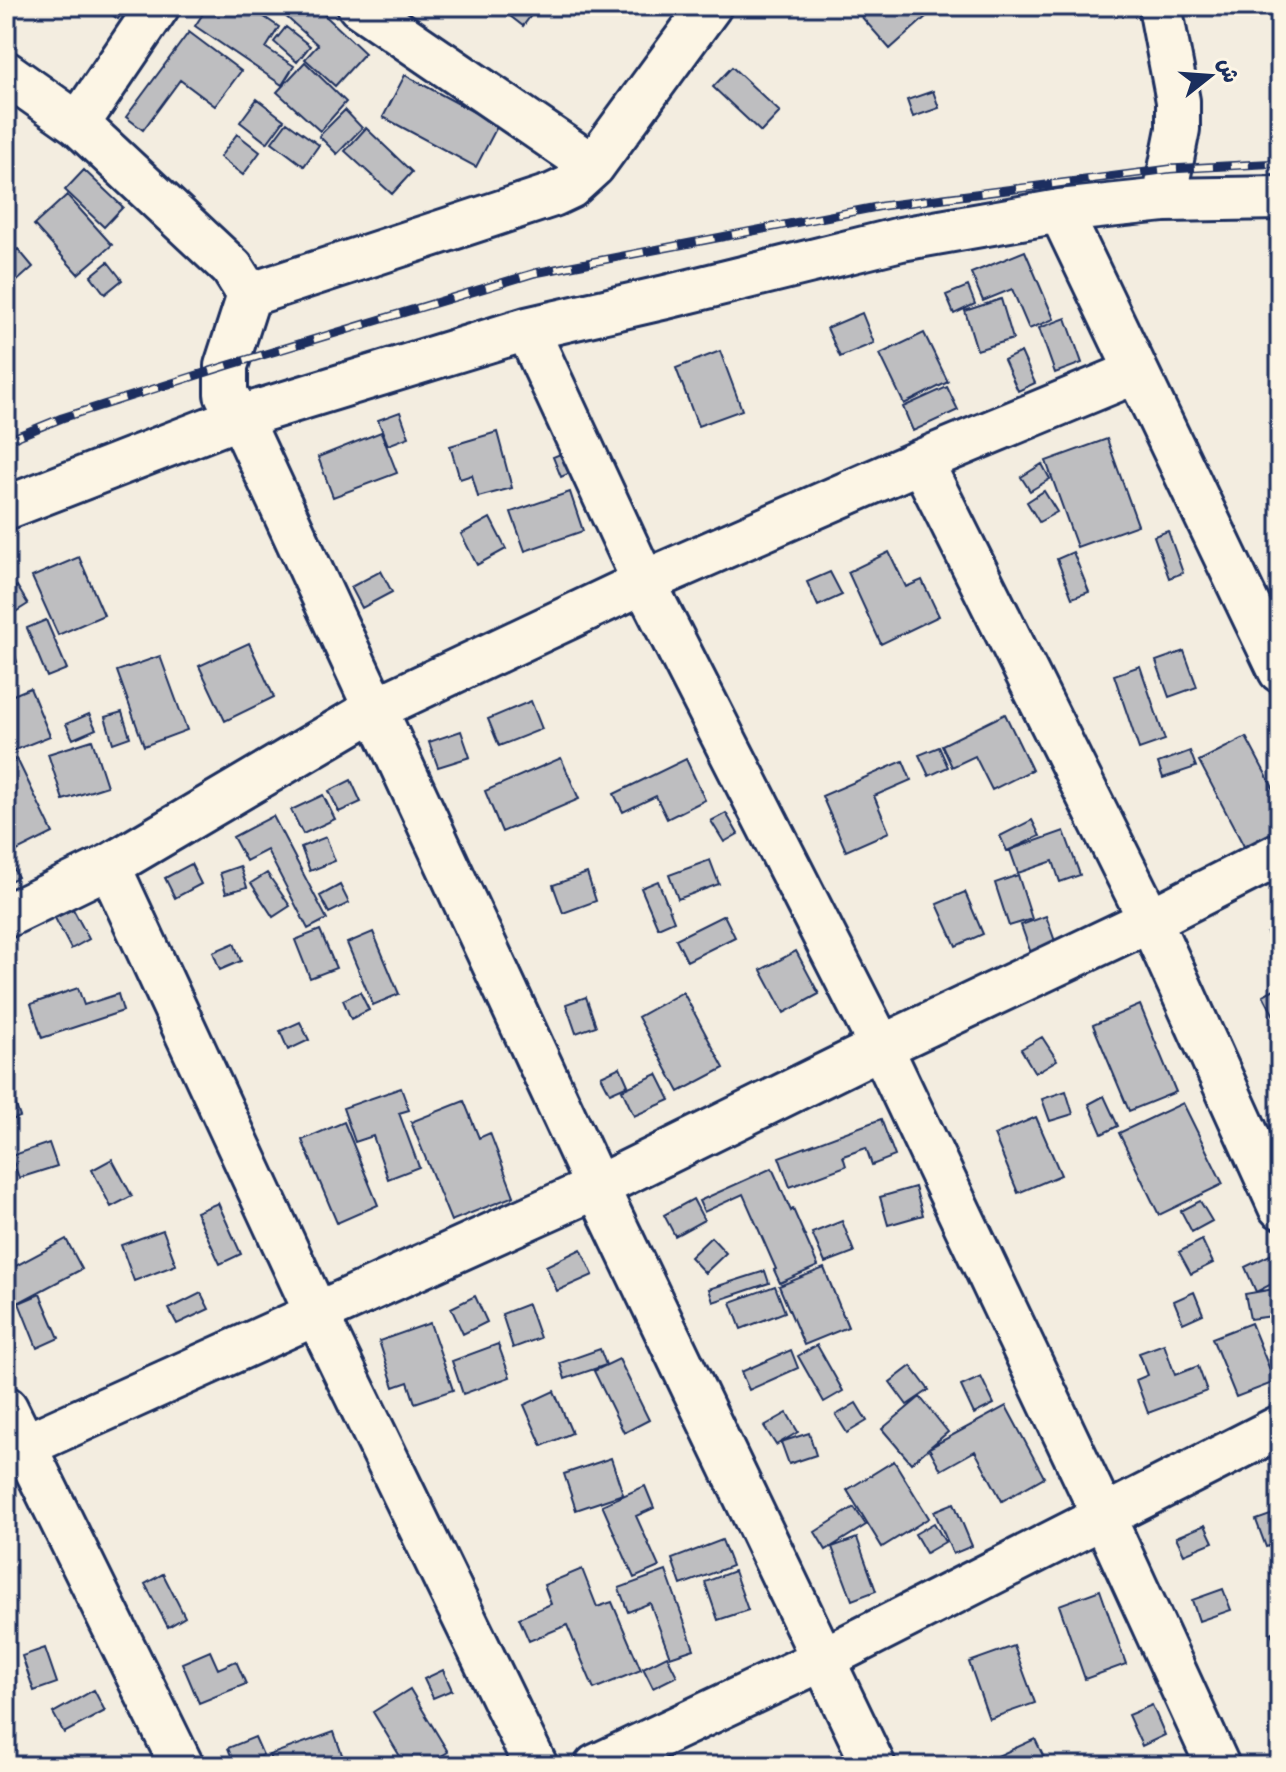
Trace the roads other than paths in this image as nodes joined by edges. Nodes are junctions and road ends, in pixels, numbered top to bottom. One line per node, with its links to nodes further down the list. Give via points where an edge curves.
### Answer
1 (158, 6): 6 (street)
2 (359, 6): 7 (street)
3 (710, 6): 7 (street)
4 (1160, 6): 9 (street, via 1178,101)
5 (6, 73): 6 (street)
6 (78, 124): 11 (street, via 232,268)
7 (593, 166): 11 (street, via 553,195)
8 (1280, 198): 9 (street)
9 (1164, 200): 10 (street)
10 (1060, 211): 12 (street, via 901,239); 13 (street)
11 (249, 295): 14 (street, via 226,366 226,394)
12 (527, 329): 14 (street); 17 (street)
13 (1136, 372): 15 (street); 18 (street)
14 (240, 417): 16 (street); 19 (street)
15 (921, 461): 17 (street); 23 (street)
16 (6, 508)
17 (644, 582): 19 (street); 24 (street)
18 (1280, 671)
19 (375, 709): 21 (street); 25 (street)
20 (1280, 854): 23 (street)
21 (109, 866): 22 (street); 27 (street)
22 (6, 916)
23 (1150, 920): 24 (street); 26 (street)
24 (881, 1047): 25 (street); 31 (street)
25 (597, 1187): 27 (street); 32 (street)
26 (1280, 1207)
27 (317, 1315): 30 (street); 34 (street)
28 (6, 1408): 30 (street)
29 (1280, 1427): 31 (street)
30 (16, 1450): 33 (street)
31 (1103, 1515): 32 (street); 37 (street)
32 (823, 1659): 35 (street); 36 (street)
33 (182, 1766)
34 (536, 1766)
35 (596, 1766)
36 (874, 1766)
37 (1218, 1766)

